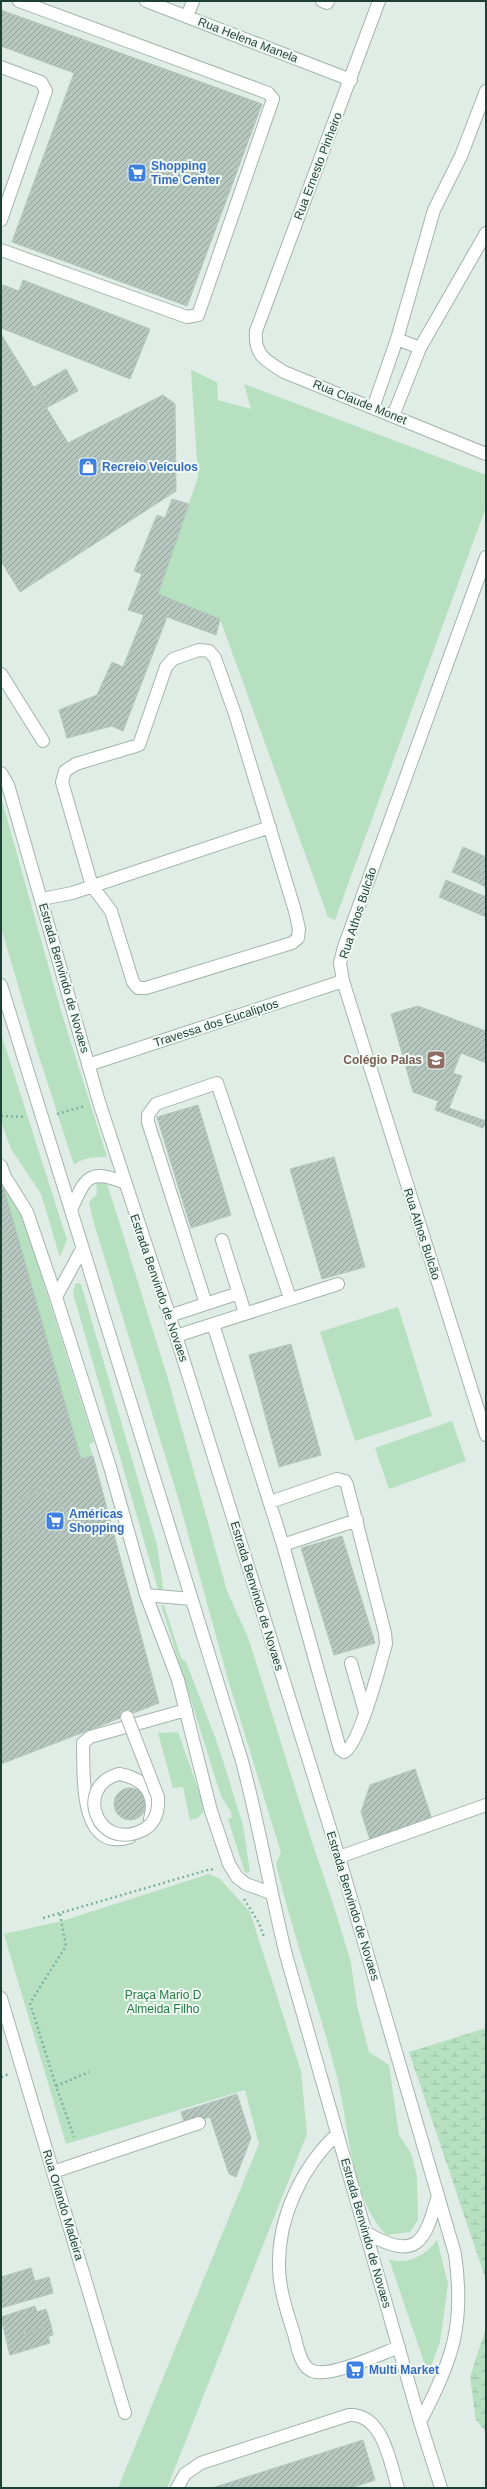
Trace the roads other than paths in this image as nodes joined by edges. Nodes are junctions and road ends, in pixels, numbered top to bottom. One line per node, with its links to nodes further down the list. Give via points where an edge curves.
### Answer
1 (19, 1): 13 (street, via 268,93 273,99 198,315 187,317)
2 (146, 1): 7 (street, Rua Helena Manela)
3 (193, 1): 7 (street)
4 (322, 1): 5 (street)
5 (328, 1)
6 (379, 1): 9 (street, Rua Ernesto Pinheiro)
7 (187, 17): 9 (street, Rua Helena Manela)
8 (1, 67): 11 (street, via 41,82 46,91)
9 (351, 80): 14 (street, Rua Ernesto Pinheiro)
10 (486, 91): 15 (street, via 461,156 434,210)
11 (1, 220)
12 (486, 233): 16 (street)
13 (1, 250)
14 (256, 331): 17 (street, Rua Claude Monet, via 255,344 260,355 284,372)
15 (397, 339): 16 (street); 17 (street)
16 (420, 348): 18 (street)
17 (373, 408): 18 (street, Rua Claude Monet)
18 (393, 416): 19 (street, Rua Claude Monet)
19 (486, 454)
20 (486, 557): 27 (street, Rua Athos Bulcão, via 344,947 340,963)
21 (1, 674): 22 (street)
22 (43, 741)
23 (1, 773): 26 (street, Estrada Benvindo de Novaes, via 8,785)
24 (270, 827): 25 (street); 25 (street, via 297,917 298,938 292,943 146,988 138,988 133,982 111,911); 25 (street, via 215,658 208,651 199,650 173,659 166,666 139,745 76,764 65,771 62,782 65,795)
25 (92, 886): 26 (street)
26 (42, 899): 29 (street, Estrada Benvindo de Novaes)
27 (343, 981): 29 (street, Travessa dos Eucaliptos); 44 (street, Rua Athos Bulcão)
28 (1, 985): 32 (street, Estrada Benvindo de Novaes)
29 (88, 1065): 31 (street, Estrada Benvindo de Novaes)
30 (1, 1166): 37 (street, via 27,1212)
31 (124, 1182): 32 (street, via 107,1175 96,1175 80,1190); 41 (street, Estrada Benvindo de Novaes)
32 (71, 1210): 34 (street, Estrada Benvindo de Novaes)
33 (222, 1240): 36 (street)
34 (82, 1249): 37 (street); 49 (street, Estrada Benvindo de Novaes)
35 (338, 1284): 38 (street)
36 (239, 1293): 39 (street); 40 (street)
37 (56, 1296): 48 (street, via 112,1474)
38 (290, 1298): 39 (street, via 217,1083 156,1104 148,1115 148,1122); 40 (street)
39 (206, 1304): 41 (street)
40 (245, 1313): 42 (street)
41 (169, 1316): 43 (street, Estrada Benvindo de Novaes)
42 (213, 1324): 43 (street); 45 (street)
43 (176, 1336): 56 (street, Estrada Benvindo de Novaes)
44 (485, 1427)
45 (270, 1502): 46 (street, via 341,1479 347,1485); 47 (street)
46 (356, 1520): 47 (street); 52 (street, via 386,1644)
47 (283, 1545): 52 (street, via 342,1751 350,1748)
48 (146, 1595): 49 (street); 51 (street, via 178,1680)
49 (191, 1599): 57 (street, Estrada Benvindo de Novaes, via 242,1761 260,1830)
50 (351, 1663): 52 (street)
51 (186, 1710): 55 (street, bridge, via 85,1739 83,1748 86,1797 90,1819 95,1828 103,1835 124,1839); 57 (street, via 211,1811 229,1864 237,1877 246,1884)
52 (365, 1712)
53 (127, 1717): 55 (street, bridge, via 158,1796 159,1807 156,1817 150,1826)
54 (486, 1805): 56 (street)
55 (143, 1830): 55 (street, bridge, via 131,1836 120,1836 102,1825 94,1805 95,1794 100,1784 108,1777 119,1774 132,1776 148,1790 152,1811 150,1821)
56 (339, 1858): 62 (street, Estrada Benvindo de Novaes)
57 (271, 1893): 60 (street, Estrada Benvindo de Novaes)
58 (1, 1998): 61 (street, Rua Orlando Madeira)
59 (199, 2123): 61 (street)
60 (337, 2134): 63 (street, Estrada Benvindo de Novaes); 64 (street, via 321,2149 305,2173 282,2226 278,2267 292,2329 302,2360 311,2370 321,2372 334,2370)
61 (53, 2172): 65 (street, Rua Orlando Madeira)
62 (438, 2195): 63 (street, via 429,2228 423,2237 411,2245 392,2246); 66 (street, Estrada Benvindo de Novaes, via 455,2254 460,2288 458,2324 449,2361)
63 (367, 2233): 64 (street, Estrada Benvindo de Novaes)
64 (399, 2347): 66 (street, Estrada Benvindo de Novaes)
65 (125, 2413)
66 (420, 2422): 69 (street, Estrada Benvindo de Novaes)
67 (177, 2488): 68 (street, via 185,2474 201,2463 349,2415 359,2415 374,2424 379,2433)
68 (398, 2488)
69 (441, 2488)

